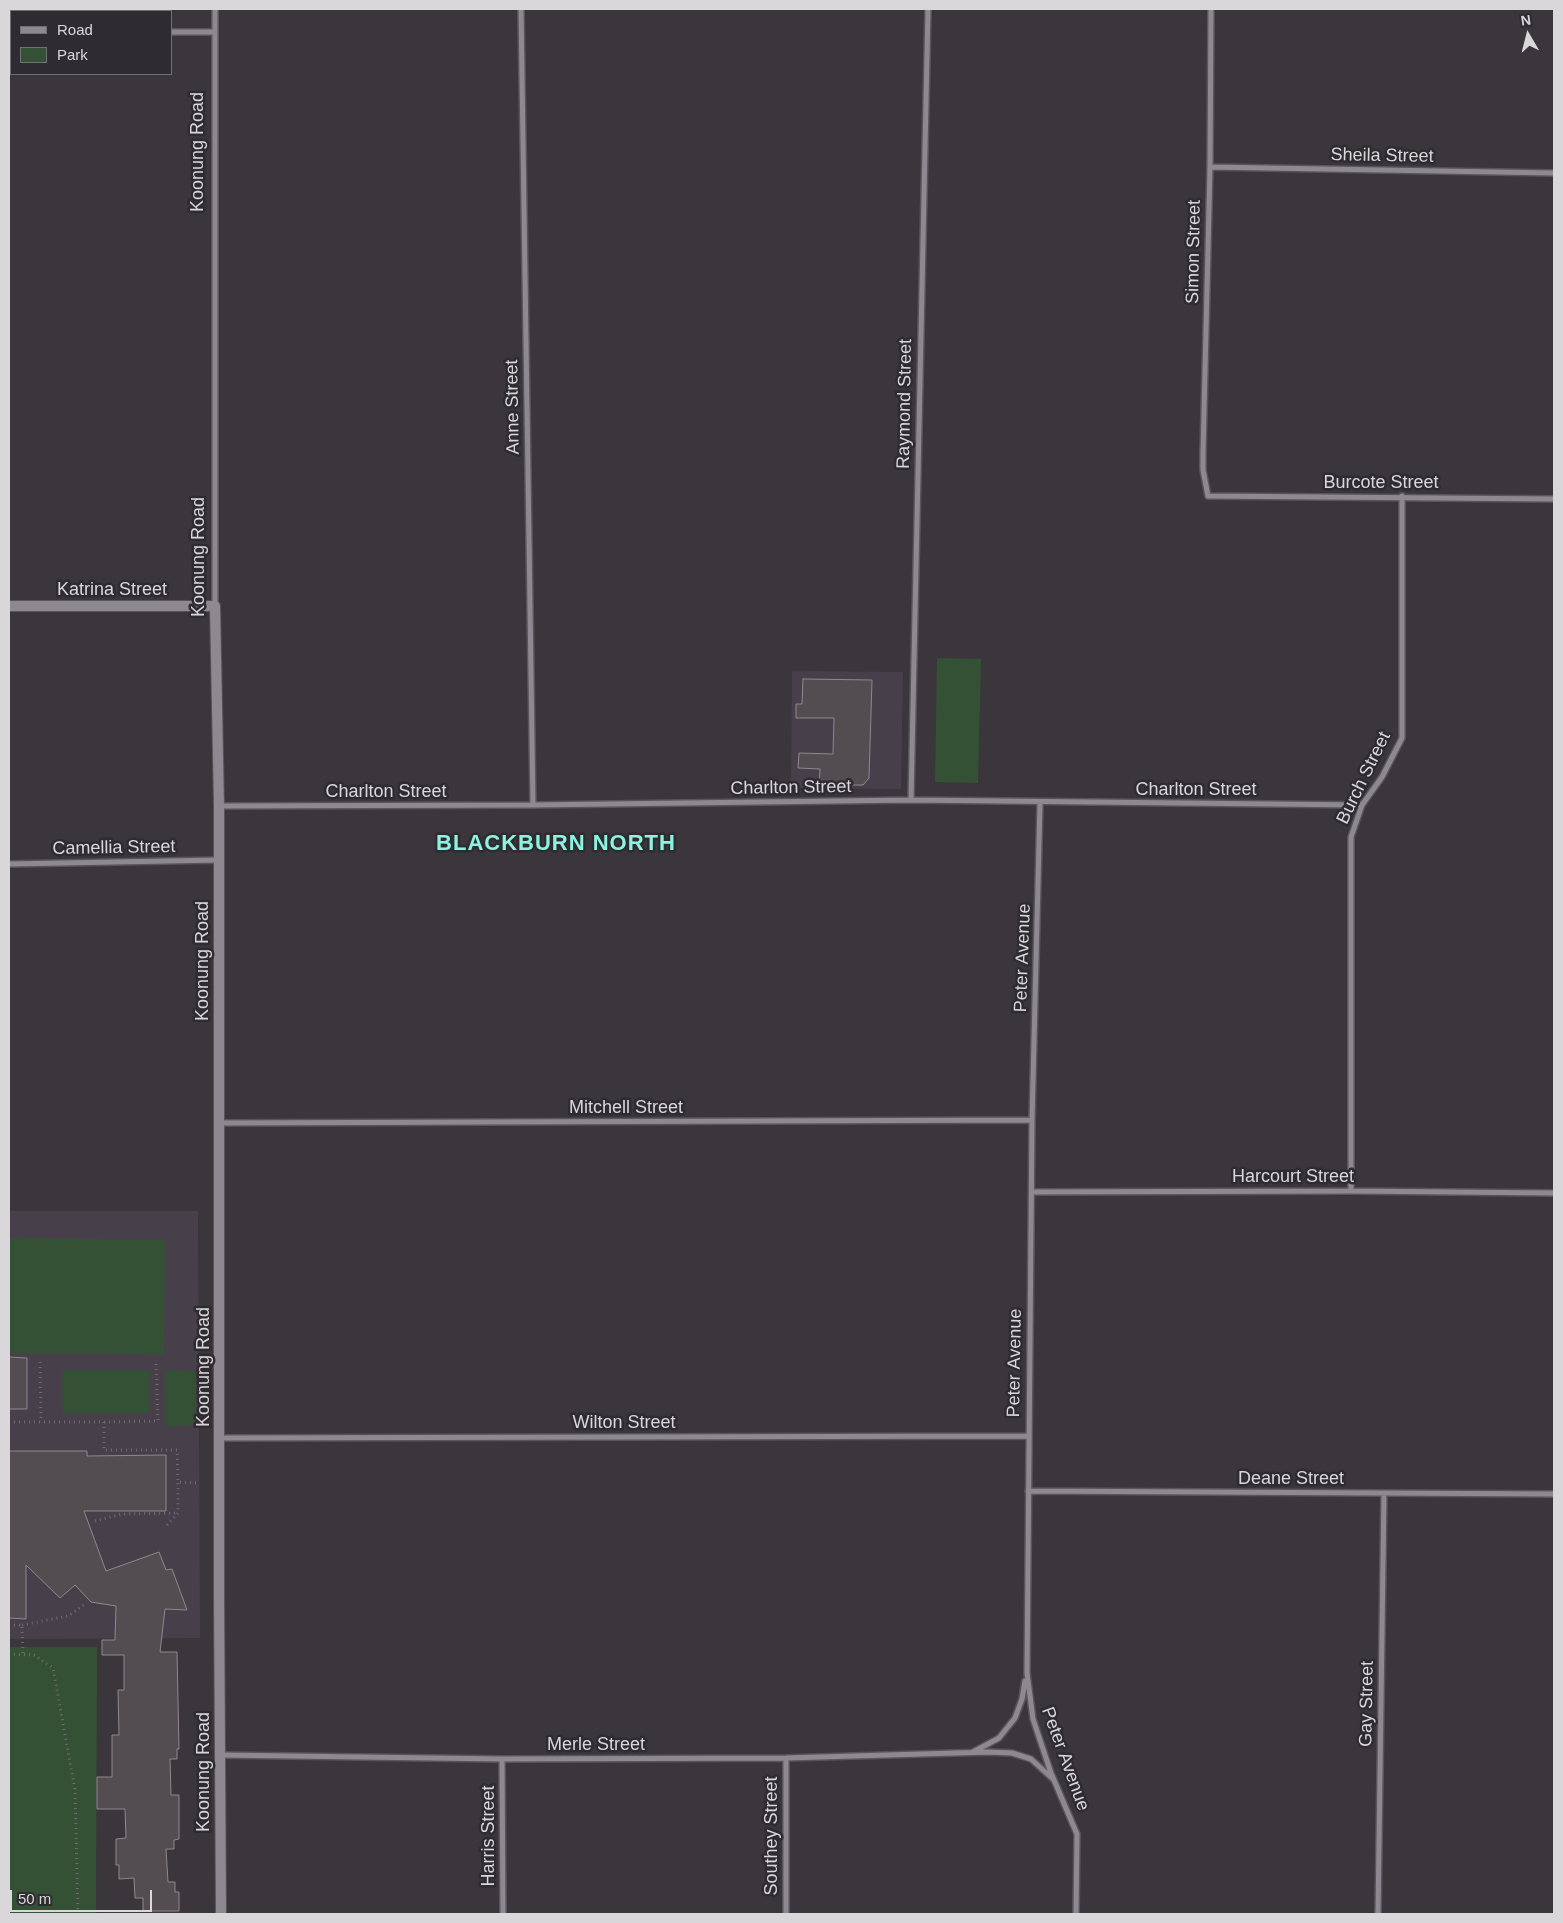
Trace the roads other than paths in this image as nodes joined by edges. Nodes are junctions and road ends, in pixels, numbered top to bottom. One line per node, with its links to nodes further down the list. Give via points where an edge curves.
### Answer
1 (215, 9): 6 (street, Koonung Road)
2 (521, 9): 16 (street, Anne Street)
3 (928, 9): 14 (street, Raymond Street)
4 (1211, 9): 7 (street, Simon Street)
5 (172, 32): 6 (street)
6 (215, 32): 13 (street, Koonung Road)
7 (1210, 167): 8 (street, Sheila Street); 9 (street, Simon Street, via 1202,453)
8 (1554, 173)
9 (1208, 496): 10 (street, Burcote Street)
10 (1402, 496): 11 (street, Burcote Street); 17 (street, Burch Street, via 1402,738 1382,777)
11 (1554, 499)
12 (9, 606): 13 (street, Katrina Street)
13 (215, 606): 18 (street, Koonung Road)
14 (910, 800): 15 (street, Charlton Street); 16 (street, Charlton Street)
15 (1040, 803): 17 (street, Charlton Street); 21 (street, Peter Avenue)
16 (533, 805): 18 (street, Charlton Street)
17 (1362, 805): 23 (street, Burch Street, via 1351,836)
18 (219, 806): 19 (street, Koonung Road)
19 (219, 860): 20 (street, Camellia Street); 22 (street, Koonung Road)
20 (9, 864)
21 (1032, 1120): 22 (street, Mitchell Street); 24 (street, Peter Avenue)
22 (220, 1123): 27 (street, Koonung Road)
23 (1351, 1191): 24 (street, Harcourt Street); 25 (street, Harcourt Street)
24 (1032, 1192): 26 (street, Peter Avenue)
25 (1554, 1193)
26 (1028, 1436): 27 (street, Wilton Street); 28 (street, Peter Avenue)
27 (220, 1438): 33 (street, Koonung Road)
28 (1028, 1491): 29 (street, Deane Street); 31 (street, Peter Avenue)
29 (1384, 1494): 30 (street, Deane Street); 41 (street, Gay Street)
30 (1554, 1494)
31 (1027, 1673): 32 (street, Merle Street, via 1015,1718 999,1738); 36 (street, Peter Avenue, via 1033,1719)
32 (972, 1752): 35 (street, Merle Street); 36 (street, Merle Street, via 1012,1754 1031,1759)
33 (220, 1755): 34 (street, Merle Street); 37 (street, Koonung Road)
34 (502, 1758): 35 (street, Merle Street); 38 (street, Harris Street)
35 (786, 1758): 39 (street, Southey Street)
36 (1056, 1782): 40 (street, Peter Avenue, via 1077,1834)
37 (221, 1914)
38 (503, 1914)
39 (786, 1914)
40 (1076, 1914)
41 (1378, 1914)

